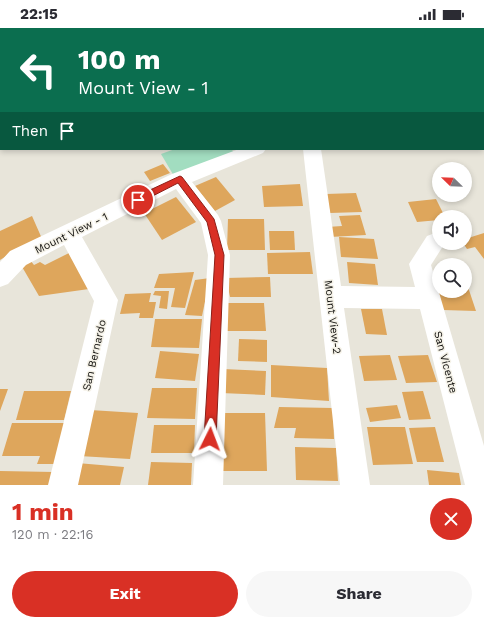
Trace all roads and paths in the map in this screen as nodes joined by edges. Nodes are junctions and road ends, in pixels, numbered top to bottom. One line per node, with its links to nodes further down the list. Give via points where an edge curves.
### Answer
1 (254, 150): 3 (street, Mount View - 1)
2 (312, 150): 7 (street, Mount View-2)
3 (180, 179): 4 (street, Mount View - 1); 10 (street, via 211,221 219,255)
4 (69, 234): 6 (street, Mount View - 1, via 18,258); 9 (street, San Bernardo, via 106,300)
5 (432, 246): 8 (street, San Vicente, via 420,264)
6 (0, 277)
7 (331, 297): 8 (street); 11 (street, Mount View-2)
8 (429, 298): 12 (street, San Vicente)
9 (63, 485)
10 (208, 485)
11 (355, 485)
12 (480, 485)

